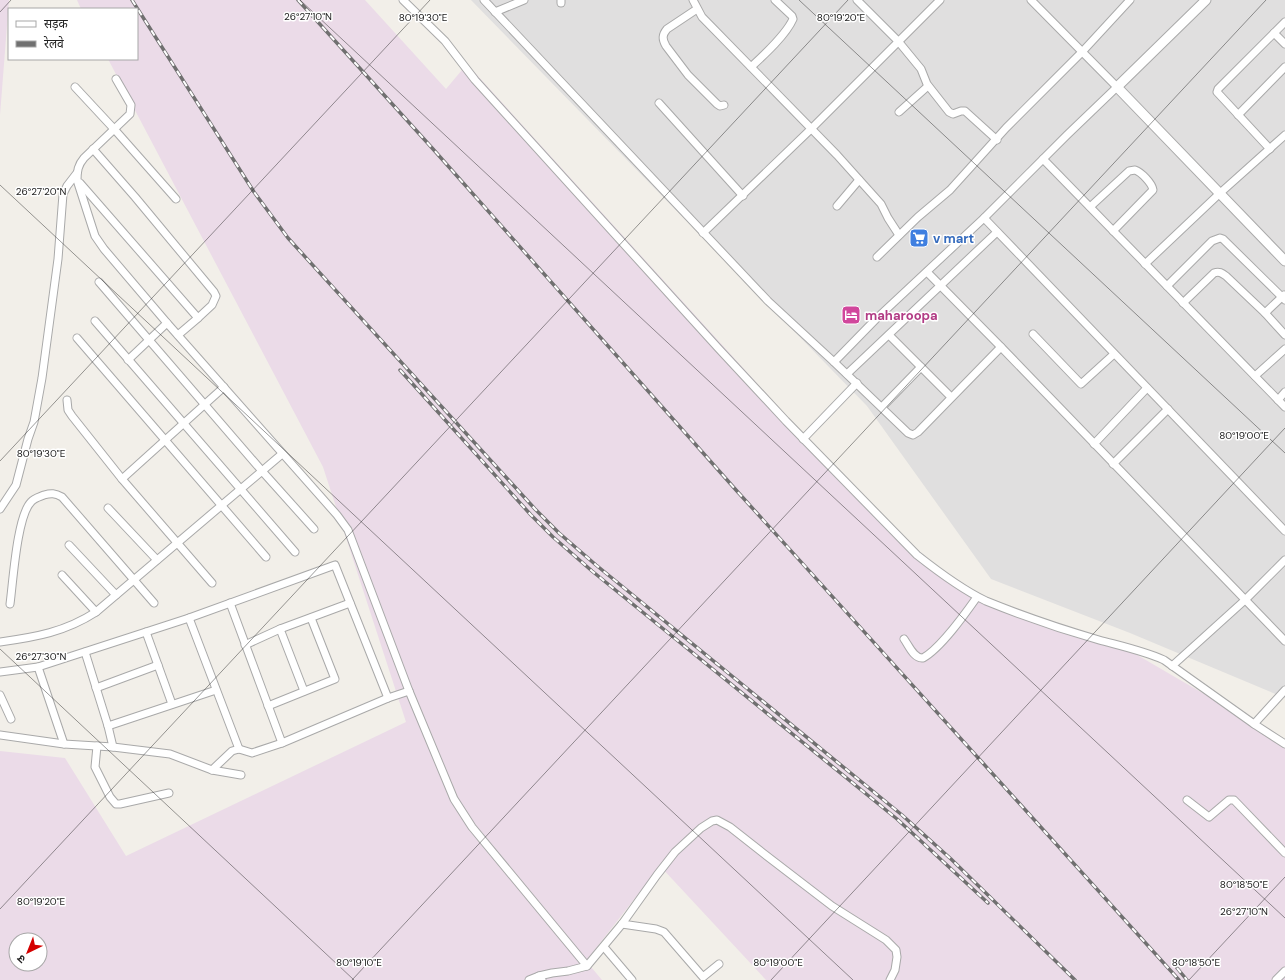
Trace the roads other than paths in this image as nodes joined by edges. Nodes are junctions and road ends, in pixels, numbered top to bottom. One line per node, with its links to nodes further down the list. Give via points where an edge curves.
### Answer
1 (403, 0): 86 (street, via 448,45 475,80)
2 (484, 0): 12 (street)
3 (524, 0): 12 (street)
4 (693, 0): 11 (street)
5 (775, 0): 19 (street, via 793,19 783,34)
6 (857, 0): 15 (street)
7 (940, 0): 15 (street)
8 (1031, 0): 17 (street)
9 (1130, 0): 17 (street)
10 (1206, 0): 23 (street)
11 (697, 9): 19 (street); 25 (street, via 667,29 663,41 688,75 717,104)
12 (495, 12): 45 (street)
13 (1285, 22): 14 (street)
14 (1274, 33): 16 (street); 27 (street, via 1218,89 1217,93)
15 (898, 42): 21 (street, via 921,69); 28 (street)
16 (1285, 44)
17 (1082, 52): 23 (street); 31 (street)
18 (1285, 66): 27 (street)
19 (750, 67): 28 (street)
20 (116, 79): 29 (street, via 131,105 131,110)
21 (928, 86): 26 (street); 31 (street, via 949,112 968,113)
22 (75, 87): 29 (street)
23 (1117, 88): 34 (street); 37 (street)
24 (659, 103): 38 (street)
25 (724, 105)
26 (899, 112)
27 (1238, 115): 33 (street)
28 (811, 129): 36 (street); 38 (street)
29 (115, 130): 32 (street); 39 (street)
30 (1285, 135): 33 (street)
31 (997, 140): 46 (street, via 950,190)
32 (93, 149): 35 (street, via 80,163); 57 (street, via 214,292 216,296 212,304)
33 (1270, 149): 37 (street)
34 (1043, 159): 41 (street); 42 (street)
35 (77, 176): 57 (street); 59 (street, via 98,242); 96 (street, via 63,194 58,259 34,422 16,484)
36 (859, 180): 40 (street); 46 (street, via 881,204)
37 (1219, 194): 48 (street); 49 (street)
38 (743, 196): 45 (street)
39 (176, 199)
40 (837, 206)
41 (1090, 207): 43 (street); 43 (street, via 1129,171 1139,172 1153,190)
42 (984, 218): 44 (street); 50 (street)
43 (1113, 231): 49 (street)
44 (997, 232): 52 (street); 68 (street)
45 (703, 233): 70 (street, via 768,301)
46 (899, 235): 47 (street)
47 (877, 257)
48 (1285, 261)
49 (1145, 264): 53 (street)
50 (927, 272): 52 (street); 70 (street)
51 (99, 282): 65 (street)
52 (940, 286): 62 (street); 66 (street)
53 (1167, 286): 54 (street, via 1212,241 1220,238); 55 (street)
54 (1284, 297): 56 (street)
55 (1183, 303): 56 (street, via 1214,273 1222,272); 73 (street)
56 (1265, 313): 63 (street)
57 (198, 318): 61 (street)
58 (94, 321): 69 (street)
59 (167, 323): 61 (street); 65 (street)
60 (1033, 334): 68 (street, via 1081,384)
61 (178, 335): 75 (street)
62 (889, 335): 71 (street); 72 (street)
63 (1285, 335)
64 (77, 338): 87 (street)
65 (149, 340): 69 (street); 81 (street)
66 (1001, 347): 78 (street); 88 (street)
67 (1285, 349): 73 (street)
68 (1114, 354): 76 (street)
69 (128, 360): 85 (street)
70 (834, 362): 72 (street)
71 (921, 367): 78 (street); 82 (street)
72 (847, 374): 74 (street)
73 (1255, 376): 80 (street)
74 (857, 383): 82 (street); 86 (street)
75 (224, 388): 81 (street); 89 (street)
76 (1148, 388): 84 (street); 88 (street)
77 (1285, 392): 80 (street)
78 (951, 397): 82 (street, via 913,435)
79 (67, 400): 92 (street, via 68,410 72,416)
80 (1278, 400): 83 (street)
81 (206, 404): 85 (street); 91 (street)
82 (882, 406)
83 (1285, 407)
84 (1168, 409): 90 (street); 98 (street)
85 (184, 424): 87 (street); 93 (street)
86 (803, 438): 109 (street, via 916,554)
87 (166, 440): 92 (street); 94 (street)
88 (1094, 444): 90 (street)
89 (282, 454): 91 (street); 133 (street, via 348,530)
90 (1113, 464): 110 (street)
91 (262, 471): 93 (street); 97 (street)
92 (122, 479): 99 (street)
93 (241, 490): 94 (street); 101 (street)
94 (222, 506): 99 (street); 102 (street)
95 (108, 508): 103 (street)
96 (0, 509)
97 (314, 529)
98 (1285, 531)
99 (178, 543): 103 (street); 107 (street)
100 (69, 545): 108 (street)
101 (295, 552)
102 (266, 557)
103 (157, 560): 106 (street)
104 (1285, 560): 110 (street)
105 (62, 575): 115 (street)
106 (134, 580): 108 (street); 111 (street); 114 (street, via 62,497 53,493 36,498 23,515)
107 (212, 583)
108 (116, 595): 115 (street)
109 (977, 597): 120 (street, via 942,641 923,658 919,659); 126 (street, via 1048,624 1154,656)
110 (1245, 600): 122 (street); 126 (street)
111 (154, 603)
112 (230, 603): 113 (street, via 335,565); 116 (street); 123 (street)
113 (350, 603): 117 (street); 134 (street)
114 (10, 604)
115 (96, 612): 121 (street, via 70,626 30,638)
116 (190, 618): 119 (street); 130 (street)
117 (311, 618): 118 (street); 132 (street, via 335,679)
118 (280, 629): 123 (street); 132 (street)
119 (146, 632): 124 (street); 125 (street)
120 (904, 639)
121 (0, 642)
122 (1285, 642)
123 (245, 645): 137 (street)
124 (85, 652): 127 (street); 129 (street)
125 (158, 665): 129 (street); 136 (street)
126 (1172, 666): 139 (street)
127 (38, 667): 128 (street); 143 (street)
128 (0, 672)
129 (96, 688): 140 (street)
130 (216, 690): 136 (street); 147 (street)
131 (1285, 690): 139 (street)
132 (304, 691): 137 (street)
133 (409, 691): 134 (street); 156 (street, via 460,810 472,828)
134 (388, 698): 142 (street)
135 (1, 699): 138 (street)
136 (172, 704): 140 (street)
137 (268, 706): 142 (street)
138 (11, 719)
139 (1254, 724): 144 (street)
140 (108, 726): 146 (street)
141 (0, 735): 143 (street)
142 (282, 743): 147 (street, via 252,753)
143 (64, 744): 145 (street)
144 (1285, 744)
145 (97, 746): 146 (street); 150 (street, via 95,767 116,804)
146 (113, 747): 148 (street, via 170,754)
147 (239, 749): 148 (street, via 230,752)
148 (212, 770): 149 (street)
149 (241, 775)
150 (169, 793)
151 (1187, 800): 152 (street, via 1209,817 1229,800 1234,800)
152 (1285, 853)
153 (622, 924): 154 (street); 159 (street, via 664,932); 162 (street, via 675,852 701,828 717,820 764,852 832,906 886,940 896,950 897,957)
154 (604, 947): 156 (street); 161 (street)
155 (719, 964): 159 (street)
156 (587, 966): 158 (street, via 552,973)
157 (1285, 971): 163 (street)
158 (541, 978): 160 (street)
159 (703, 979)
160 (529, 980)
161 (632, 980)
162 (890, 980)
163 (1276, 980)

